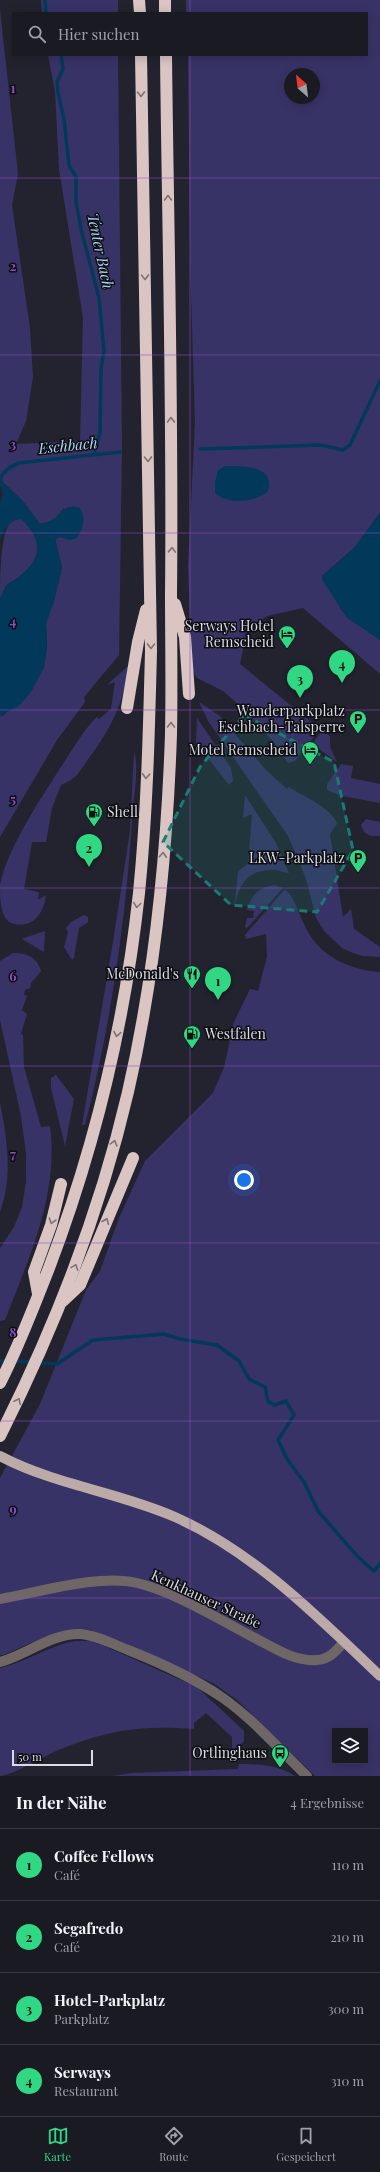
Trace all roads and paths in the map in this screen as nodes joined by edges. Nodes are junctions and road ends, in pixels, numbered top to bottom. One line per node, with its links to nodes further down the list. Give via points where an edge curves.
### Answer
1 (139, 0): 3 (highway)
2 (165, 0): 4 (highway)
3 (140, 12)
4 (165, 12)
5 (141, 56): 8 (highway, one-way to 8)
6 (166, 56): 7 (highway, one-way to 6)
7 (171, 589): 9 (highway, via 185,637); 14 (highway, one-way to 7, via 111,1154 129,1086 152,963 160,896 171,734)
8 (150, 593): 10 (highway, via 138,642); 13 (highway, one-way to 13, via 149,734 139,893 128,972 115,1047 91,1142 67,1220)
9 (189, 694)
10 (127, 708)
11 (133, 1158): 14 (highway, one-way to 11, via 80,1284)
12 (61, 1184): 13 (highway, one-way to 13, via 51,1225 34,1272)
13 (38, 1296): 15 (highway)
14 (61, 1303): 16 (highway, one-way to 14, via 48,1338)
15 (0, 1383)
16 (0, 1436)
17 (0, 1456): 19 (main road, via 37,1471 148,1506 202,1531 273,1579)
18 (0, 1599): 19 (street, Kenkhauser Straße, via 114,1580 137,1583 174,1597 299,1658 325,1658)
19 (344, 1642): 21 (main road)
20 (0, 1662): 22 (street, via 69,1635 80,1634 97,1638 138,1654 205,1686 245,1716)
21 (380, 1676)
22 (307, 1776)

